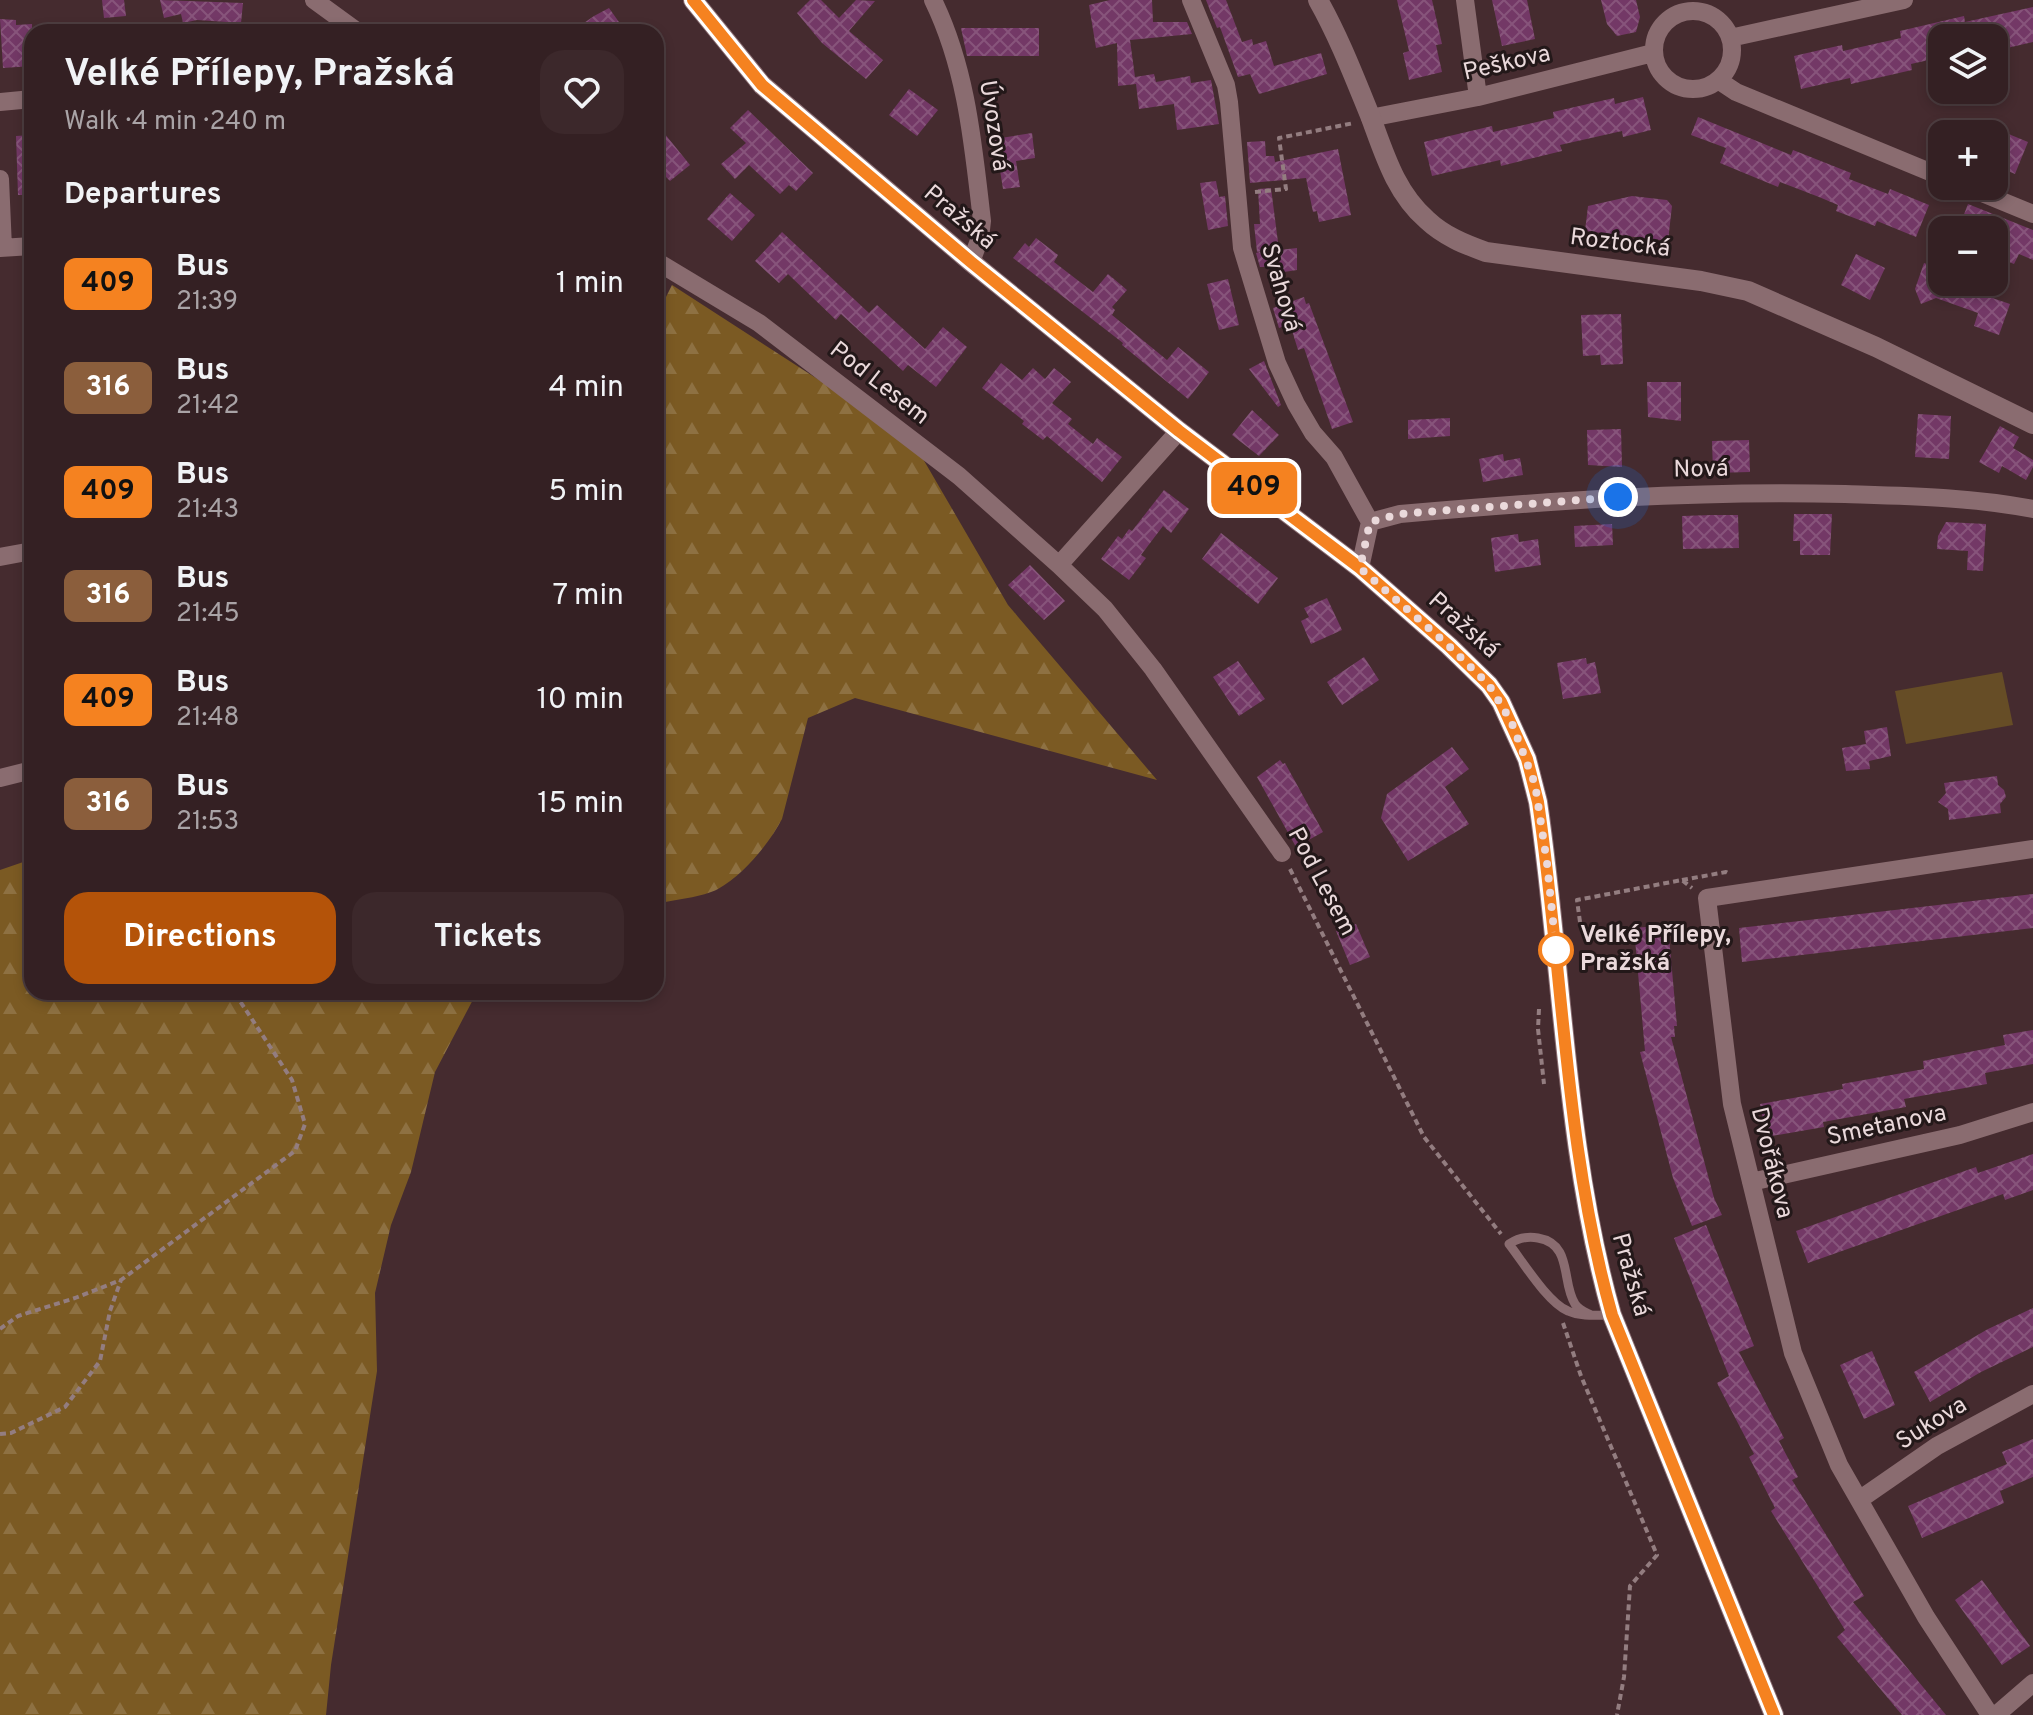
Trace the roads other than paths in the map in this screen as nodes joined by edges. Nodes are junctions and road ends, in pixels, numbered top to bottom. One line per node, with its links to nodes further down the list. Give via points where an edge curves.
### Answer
1 (314, 0): 9 (street)
2 (693, 0): 23 (main road, Pražská, via 762,85)
3 (933, 0): 23 (street, Úvozová, via 968,106 982,221)
4 (1191, 0): 28 (street, Svahová, via 1226,85 1245,265 1277,363 1296,404 1334,457)
5 (1318, 0): 16 (main road, Roztocká)
6 (1465, 0): 13 (street)
7 (1904, 0): 10 (street)
8 (1676, 7): 10 (street, via 1716,18); 11 (street, via 1658,32)
9 (347, 24)
10 (1730, 38): 12 (street, via 1730,63)
11 (1653, 53): 12 (street, via 1660,72 1683,88 1698,89); 13 (street, Peškova)
12 (1718, 80): 17 (street)
13 (1478, 97): 16 (street, Peškova)
14 (24, 100): 15 (street)
15 (0, 102)
16 (1370, 118): 25 (main road, Roztocká, via 1405,197 1454,240 1486,252 1748,291)
17 (1928, 171)
18 (0, 179): 22 (street)
19 (1999, 200): 20 (street)
20 (2033, 214)
21 (24, 247): 22 (street)
22 (2, 248)
23 (971, 262): 26 (main road, Pražská)
24 (664, 266): 31 (street, Pod Lesem, via 759,323 959,476)
25 (2033, 424)
26 (1179, 431): 31 (street); 32 (main road, Pražská)
27 (2033, 509): 28 (street, Nová, via 1947,497 1774,492 1400,514)
28 (1370, 522): 32 (street)
29 (24, 552): 30 (street)
30 (0, 557)
31 (1059, 565): 36 (street, Pod Lesem, via 1105,609 1153,669)
32 (1360, 568): 40 (main road, Pražská, via 1489,685 1527,759 1547,863 1582,1175)
33 (24, 772): 34 (street)
34 (0, 778)
35 (2033, 849): 38 (street, Dvořákova, via 1707,898 1732,1104)
36 (1282, 853)
37 (2033, 1112): 38 (street, Smetanova, via 1960,1135)
38 (1751, 1182): 42 (street, Dvořákova, via 1793,1353)
39 (1591, 1315): 39 (lane, via 1573,1301 1555,1244 1527,1237 1509,1244 1558,1306); 40 (lane)
40 (1612, 1315): 44 (main road, Pražská)
41 (2033, 1394): 42 (street, Sukova, via 1937,1446)
42 (1859, 1500): 45 (street, Dvořákova, via 1926,1617)
43 (2033, 1683): 45 (street)
44 (1774, 1715)
45 (1993, 1715)

